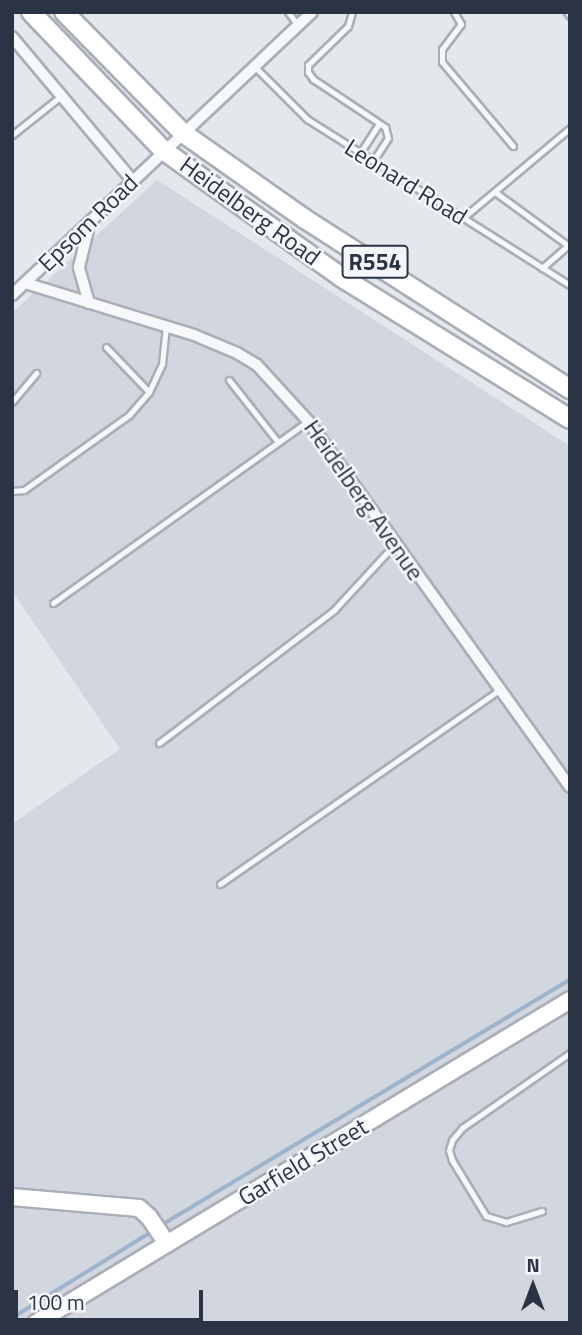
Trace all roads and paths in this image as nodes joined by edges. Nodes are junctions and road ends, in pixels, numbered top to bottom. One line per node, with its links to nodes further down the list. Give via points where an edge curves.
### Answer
1 (31, 12): 16 (main road, Heidelberg Road / R554)
2 (64, 12): 13 (main road, Heidelberg Road / R554)
3 (288, 12): 7 (lane)
4 (312, 12): 7 (street, Epsom Road)
5 (352, 12): 11 (lane, via 348,26 308,65 308,72)
6 (454, 12): 15 (lane, via 461,24 442,49 442,62)
7 (297, 24): 9 (street, Epsom Road)
8 (12, 38): 10 (street)
9 (253, 65): 13 (street, Epsom Road); 17 (lane, Leonard Road, via 307,119)
10 (61, 96): 14 (lane); 19 (street)
11 (379, 124): 17 (lane); 18 (lane, via 388,138)
12 (570, 128): 20 (lane)
13 (183, 133): 16 (street, Epsom Road); 33 (main road, Heidelberg Road / R554, via 305,219)
14 (12, 135)
15 (513, 146)
16 (163, 150): 19 (street, Epsom Road); 36 (main road, Heidelberg Road / R554, via 341,277)
17 (360, 153): 18 (lane, Leonard Road)
18 (373, 161): 21 (lane, Leonard Road)
19 (132, 180): 22 (street, Epsom Road)
20 (495, 192): 21 (lane); 23 (lane)
21 (464, 218): 24 (lane, Leonard Road)
22 (90, 222): 25 (street, Epsom Road); 28 (street, via 79,267)
23 (569, 245): 24 (lane)
24 (542, 268): 26 (lane, Leonard Road)
25 (25, 283): 27 (street, Epsom Road); 28 (street, Heidelberg Avenue)
26 (570, 285)
27 (12, 295)
28 (89, 303): 29 (street, Heidelberg Avenue)
29 (166, 325): 34 (lane, via 162,364); 37 (street, Heidelberg Avenue, via 257,365)
30 (106, 347): 34 (lane)
31 (36, 373): 35 (lane)
32 (229, 380): 38 (lane)
33 (570, 389)
34 (149, 392): 39 (lane, via 129,415 24,490)
35 (12, 402)
36 (570, 419)
37 (308, 421): 38 (lane); 40 (street, Heidelberg Avenue)
38 (278, 442): 41 (lane)
39 (12, 491)
40 (395, 544): 42 (street, Heidelberg Avenue); 43 (lane, via 334,610)
41 (53, 603)
42 (500, 690): 44 (street, Heidelberg Avenue); 45 (lane)
43 (159, 743)
44 (570, 787)
45 (220, 884)
46 (570, 1000): 50 (street, Garfield Street)
47 (570, 1053): 49 (lane, via 462,1128 449,1150 486,1216 506,1222)
48 (12, 1197): 50 (street, via 139,1208)
49 (542, 1211)
50 (167, 1244): 51 (street, Garfield Street)
51 (36, 1323)

